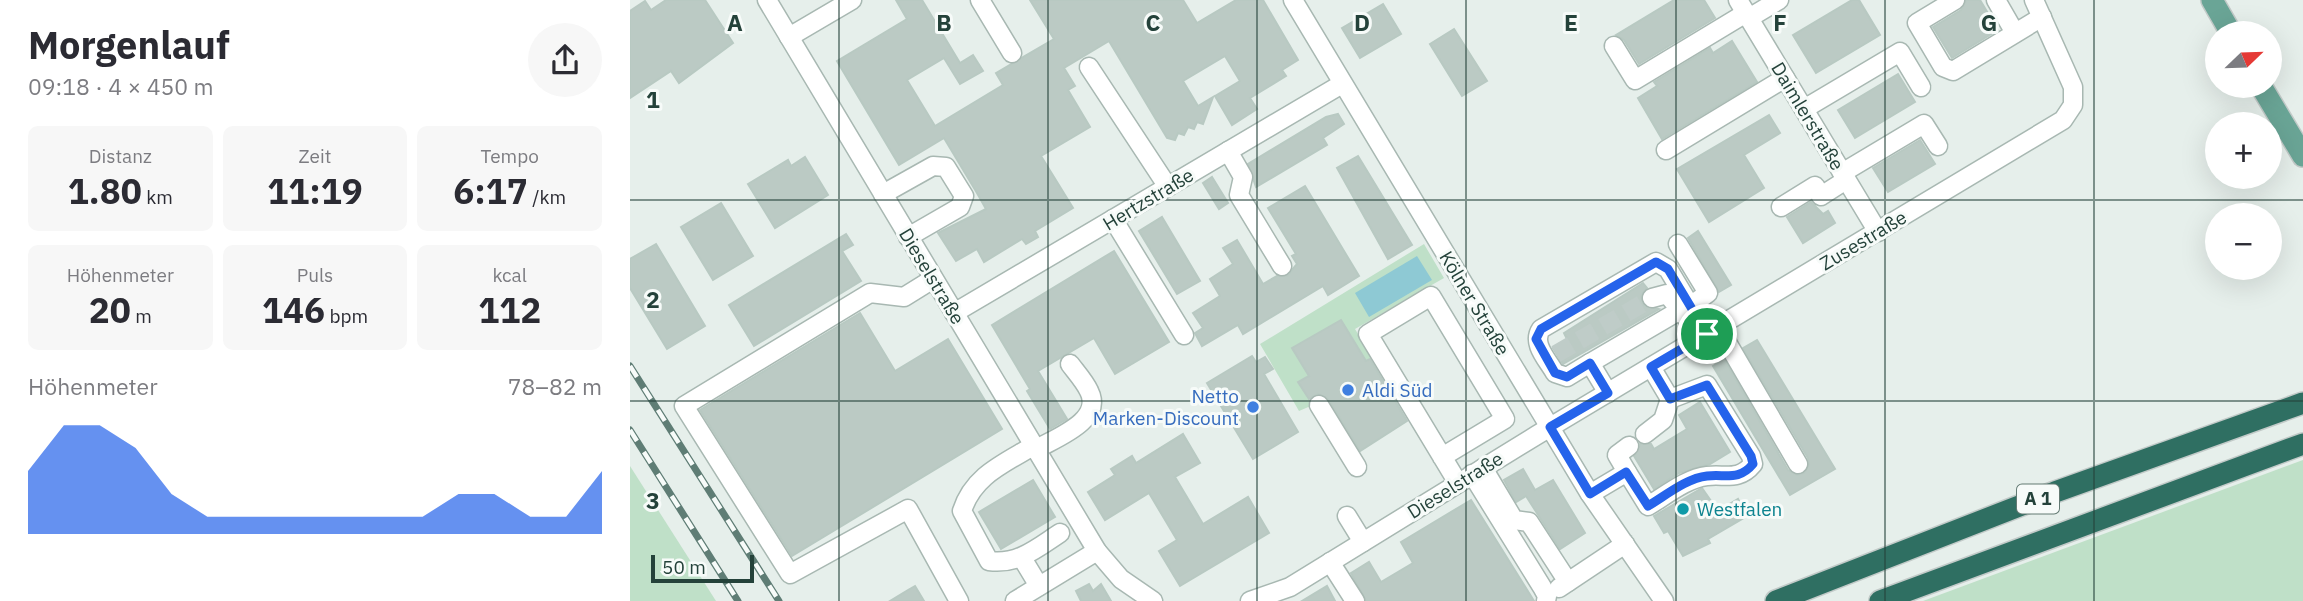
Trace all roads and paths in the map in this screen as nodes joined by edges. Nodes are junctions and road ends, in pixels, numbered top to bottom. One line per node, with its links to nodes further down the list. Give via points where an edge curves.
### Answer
1 (767, 0): 14 (street, Dieselstraße)
2 (852, 0): 14 (street)
3 (980, 0): 16 (street)
4 (1293, 0): 19 (street, Kölner Straße)
5 (1779, 0): 10 (street)
6 (1955, 0): 13 (street, via 1917,23 1943,68 1953,71)
7 (1996, 0): 13 (street)
8 (2034, 0): 11 (street, Zusestraße)
9 (2212, 0): 12 (main road)
10 (1744, 10): 15 (street, via 1635,80); 18 (street, Daimlerstraße)
11 (2042, 17): 13 (street); 32 (street, Zusestraße, via 2073,87 2073,106 2063,120)
12 (2224, 21)
13 (2015, 33)
14 (789, 37): 29 (street, Dieselstraße)
15 (1614, 46)
16 (1012, 53)
17 (1089, 67): 28 (street)
18 (1785, 78): 22 (street, Daimlerstraße); 24 (street)
19 (1342, 84): 25 (street, Hertzstraße); 49 (street, Kölner Straße)
20 (1921, 87): 22 (street, via 1900,52)
21 (2268, 98): 26 (main road)
22 (1804, 109): 27 (street, Daimlerstraße)
23 (1938, 146): 27 (street, via 1924,124)
24 (1666, 150)
25 (1228, 151): 28 (street, Hertzstraße); 35 (street, via 1243,177 1239,195)
26 (2303, 156)
27 (1844, 177): 30 (street, via 1821,196 1815,186); 32 (street, Daimlerstraße)
28 (1168, 187): 31 (street, Hertzstraße)
29 (883, 194): 33 (street, Dieselstraße); 33 (street, via 933,166 946,167 954,178 964,196 960,207)
30 (1781, 207)
31 (1113, 219): 39 (street, Hertzstraße); 41 (street)
32 (1878, 232): 40 (street, Zusestraße)
33 (908, 237): 36 (street, Dieselstraße)
34 (1678, 244): 38 (street, via 1707,293)
35 (1282, 266)
36 (933, 279): 39 (street, Dieselstraße); 70 (street, via 904,297 870,293 684,406 790,574 908,509)
37 (1652, 298): 38 (street, via 1667,294)
38 (1686, 309): 40 (street); 43 (street); 43 (street, via 1664,265 1652,263 1541,329 1536,339 1560,377)
39 (954, 313): 53 (street, Dieselstraße)
40 (1708, 333): 44 (street, Zusestraße); 55 (street)
41 (1184, 335)
42 (1070, 363): 53 (street, via 1090,393 1093,407 1085,419)
43 (1590, 363): 45 (street)
44 (1651, 367): 45 (street, Zusestraße); 46 (street)
45 (1608, 393): 49 (street, Zusestraße)
46 (1670, 399): 50 (street, via 1663,420); 57 (street, via 1707,385 1753,464 1734,477 1694,480 1648,506)
47 (2303, 403): 76 (highway, A 1, via 2055,492)
48 (1320, 405): 56 (street)
49 (1550, 427): 58 (street, Dieselstraße); 59 (street, Kölner Straße)
50 (1645, 434)
51 (2303, 444): 77 (highway, A 1)
52 (1629, 446): 57 (street, via 1617,455)
53 (1034, 448): 64 (street, Dieselstraße); 65 (street, via 980,478 962,511 989,561 1007,563)
54 (1442, 457): 54 (street, via 1368,334 1431,296 1505,419); 58 (street)
55 (1798, 464)
56 (1357, 467)
57 (1626, 472): 59 (street)
58 (1471, 475): 62 (street, Dieselstraße); 67 (street, via 1514,520 1529,522); 69 (street)
59 (1590, 494): 63 (street, Kölner Straße)
60 (1347, 516): 62 (street)
61 (1060, 533): 65 (street)
62 (1363, 542): 66 (street, Dieselstraße)
63 (1625, 544): 67 (street); 75 (street, Kölner Straße)
64 (1097, 551): 68 (street); 72 (street, Dieselstraße, via 1121,579)
65 (1021, 558): 68 (street)
66 (1330, 562): 73 (street, Dieselstraße, via 1290,587); 74 (street)
67 (1568, 582): 69 (street)
68 (1039, 586): 71 (street)
69 (1546, 598)
70 (960, 601)
71 (1015, 601)
72 (1153, 601)
73 (1250, 601)
74 (1355, 601)
75 (1664, 601)
76 (1776, 601)
77 (1881, 601)

